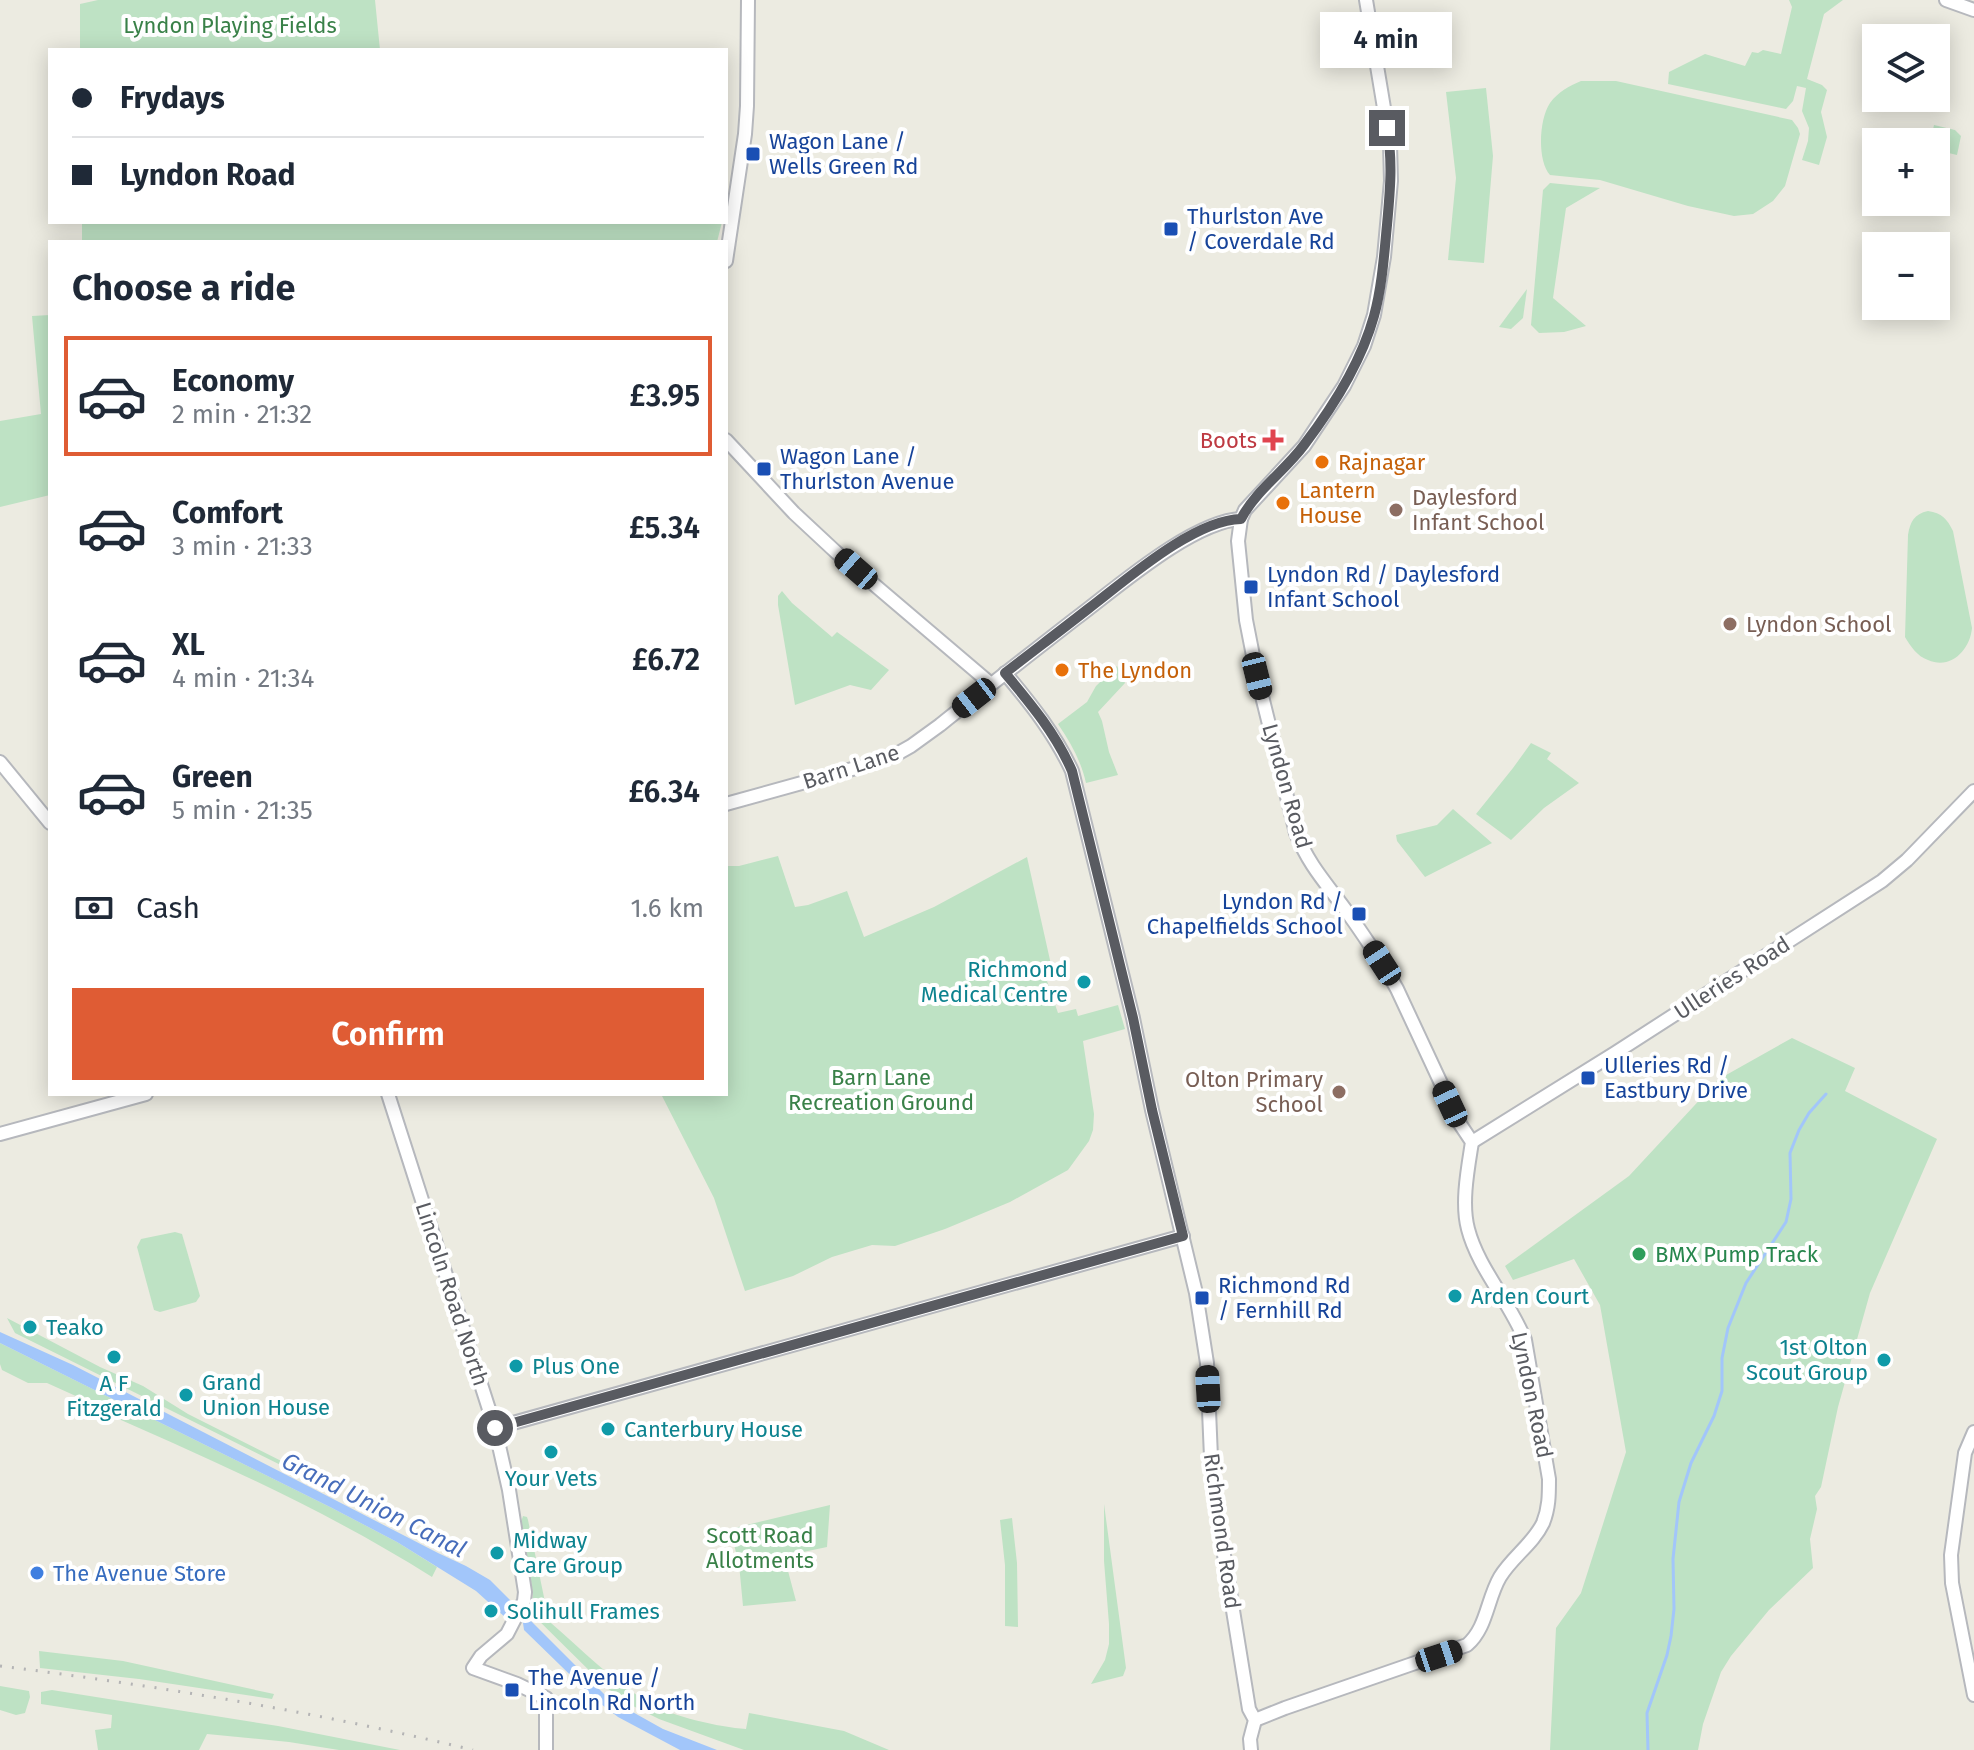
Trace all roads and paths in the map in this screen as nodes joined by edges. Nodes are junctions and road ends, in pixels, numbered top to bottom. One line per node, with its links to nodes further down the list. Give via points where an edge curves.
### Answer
1 (748, 0): 5 (street, via 746,120)
2 (1366, 0): 7 (street, via 1390,144 1391,181 1374,315 1355,365 1318,426)
3 (1946, 0): 4 (street)
4 (1974, 10)
5 (728, 247)
6 (728, 442): 9 (street, via 837,553)
7 (1241, 519): 8 (street, Barn Lane, via 1205,528 1173,547); 17 (street, Lyndon Road, via 1238,541 1246,620 1296,833 1309,861 1397,989)
8 (1005, 673): 9 (street, Barn Lane); 18 (street, Richmond Road, via 1052,733 1072,771)
9 (991, 684): 12 (street, Barn Lane, via 895,755)
10 (0, 762): 13 (street)
11 (1974, 791): 17 (street, Ulleries Road, via 1882,881)
12 (728, 803)
13 (48, 821)
14 (139, 1096): 16 (street)
15 (389, 1096): 19 (street, Lincoln Road North)
16 (0, 1134)
17 (1472, 1142): 22 (street, Lyndon Road, via 1468,1230 1525,1340 1549,1479 1544,1520 1499,1579 1480,1630 1467,1645)
18 (1183, 1236): 19 (street); 22 (street, Richmond Road, via 1206,1357 1212,1481)
19 (495, 1428): 23 (street, Lincoln Road North, via 525,1598 507,1634 473,1668 546,1698)
20 (1974, 1432): 21 (street, via 1965,1453 1951,1555)
21 (1974, 1695)
22 (1255, 1720): 24 (street, Richmond Road)
23 (546, 1750)
24 (1251, 1750)

